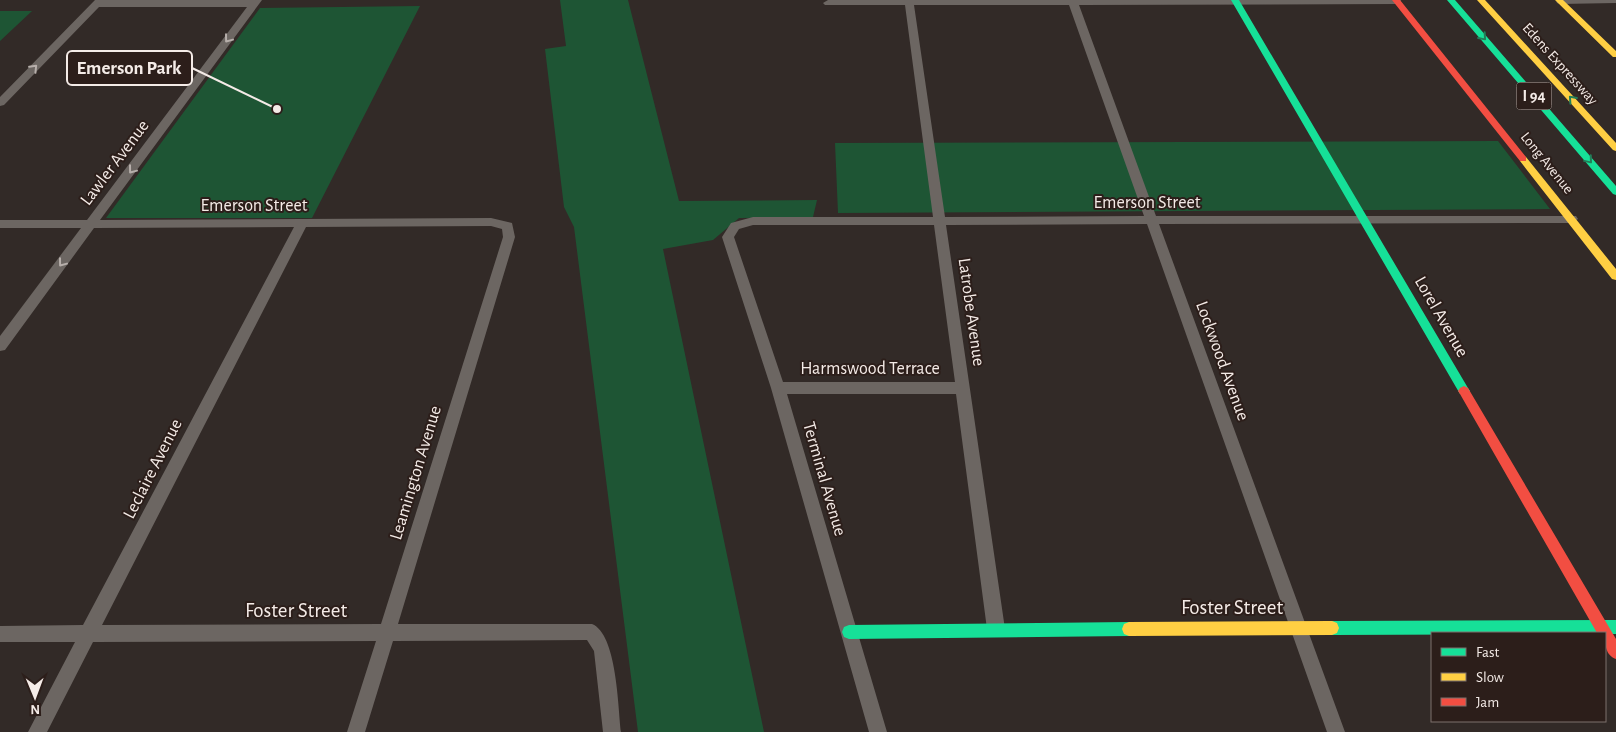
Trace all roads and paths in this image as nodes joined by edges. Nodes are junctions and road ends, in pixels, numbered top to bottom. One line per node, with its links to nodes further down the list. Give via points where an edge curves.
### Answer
1 (1396, 0): 7 (street); 16 (main road, Long Avenue)
2 (1451, 0): 15 (main road, I 94, one-way to 15)
3 (1481, 0): 14 (main road, Edens Expressway / I 94, one-way to 3)
4 (1559, 0): 5 (street); 12 (main road)
5 (1616, 0)
6 (909, 1): 10 (street); 11 (street); 17 (street, Latrobe Avenue)
7 (1235, 1): 10 (street); 19 (main road, Lorel Avenue)
8 (98, 2): 9 (street); 13 (street, one-way to 8)
9 (256, 2): 22 (street, Lawler Avenue, one-way to 22)
10 (1073, 2): 18 (street, Lockwood Avenue)
11 (828, 3)
12 (1616, 55)
13 (0, 103)
14 (1616, 148)
15 (1616, 192)
16 (1572, 219): 19 (street, Emerson Street); 25 (main road, Long Avenue)
17 (939, 220): 18 (street, Emerson Street); 24 (street, Emerson Street, via 753,221 735,226); 28 (street, Latrobe Avenue)
18 (1152, 220): 19 (street, Emerson Street); 32 (street, Lockwood Avenue)
19 (1363, 220): 29 (main road, Lorel Avenue)
20 (302, 223): 22 (street, Emerson Street); 23 (street, Emerson Street, via 491,222); 37 (street, Leclaire Avenue)
21 (0, 224): 22 (street, Emerson Street)
22 (91, 224): 26 (street, Lawler Avenue, one-way to 26)
23 (508, 226): 33 (street, Leamington Avenue, via 509,237)
24 (728, 237): 27 (street, Terminal Avenue)
25 (1616, 276)
26 (0, 346)
27 (778, 388): 28 (street, Harmswood Terrace); 34 (street, Terminal Avenue)
28 (962, 388): 31 (street, Latrobe Avenue)
29 (1601, 627): 30 (main road, Foster Street); 32 (main road, Foster Street); 35 (main road, Lorel Avenue)
30 (1616, 627)
31 (996, 629): 32 (main road, Foster Street); 34 (main road, Foster Street)
32 (1299, 629): 44 (street, Lockwood Avenue)
33 (386, 632): 37 (street, Foster Street); 41 (street, Leamington Avenue); 42 (street, Foster Street, via 592,632 602,649)
34 (849, 632): 43 (street, Terminal Avenue)
35 (1604, 632)
36 (0, 634): 37 (street, Foster Street)
37 (89, 634): 40 (street, Leclaire Avenue)
38 (1606, 635): 39 (main road, Lorel Avenue)
39 (1616, 652)
40 (37, 732)
41 (356, 732)
42 (612, 732)
43 (878, 732)
44 (1336, 732)

